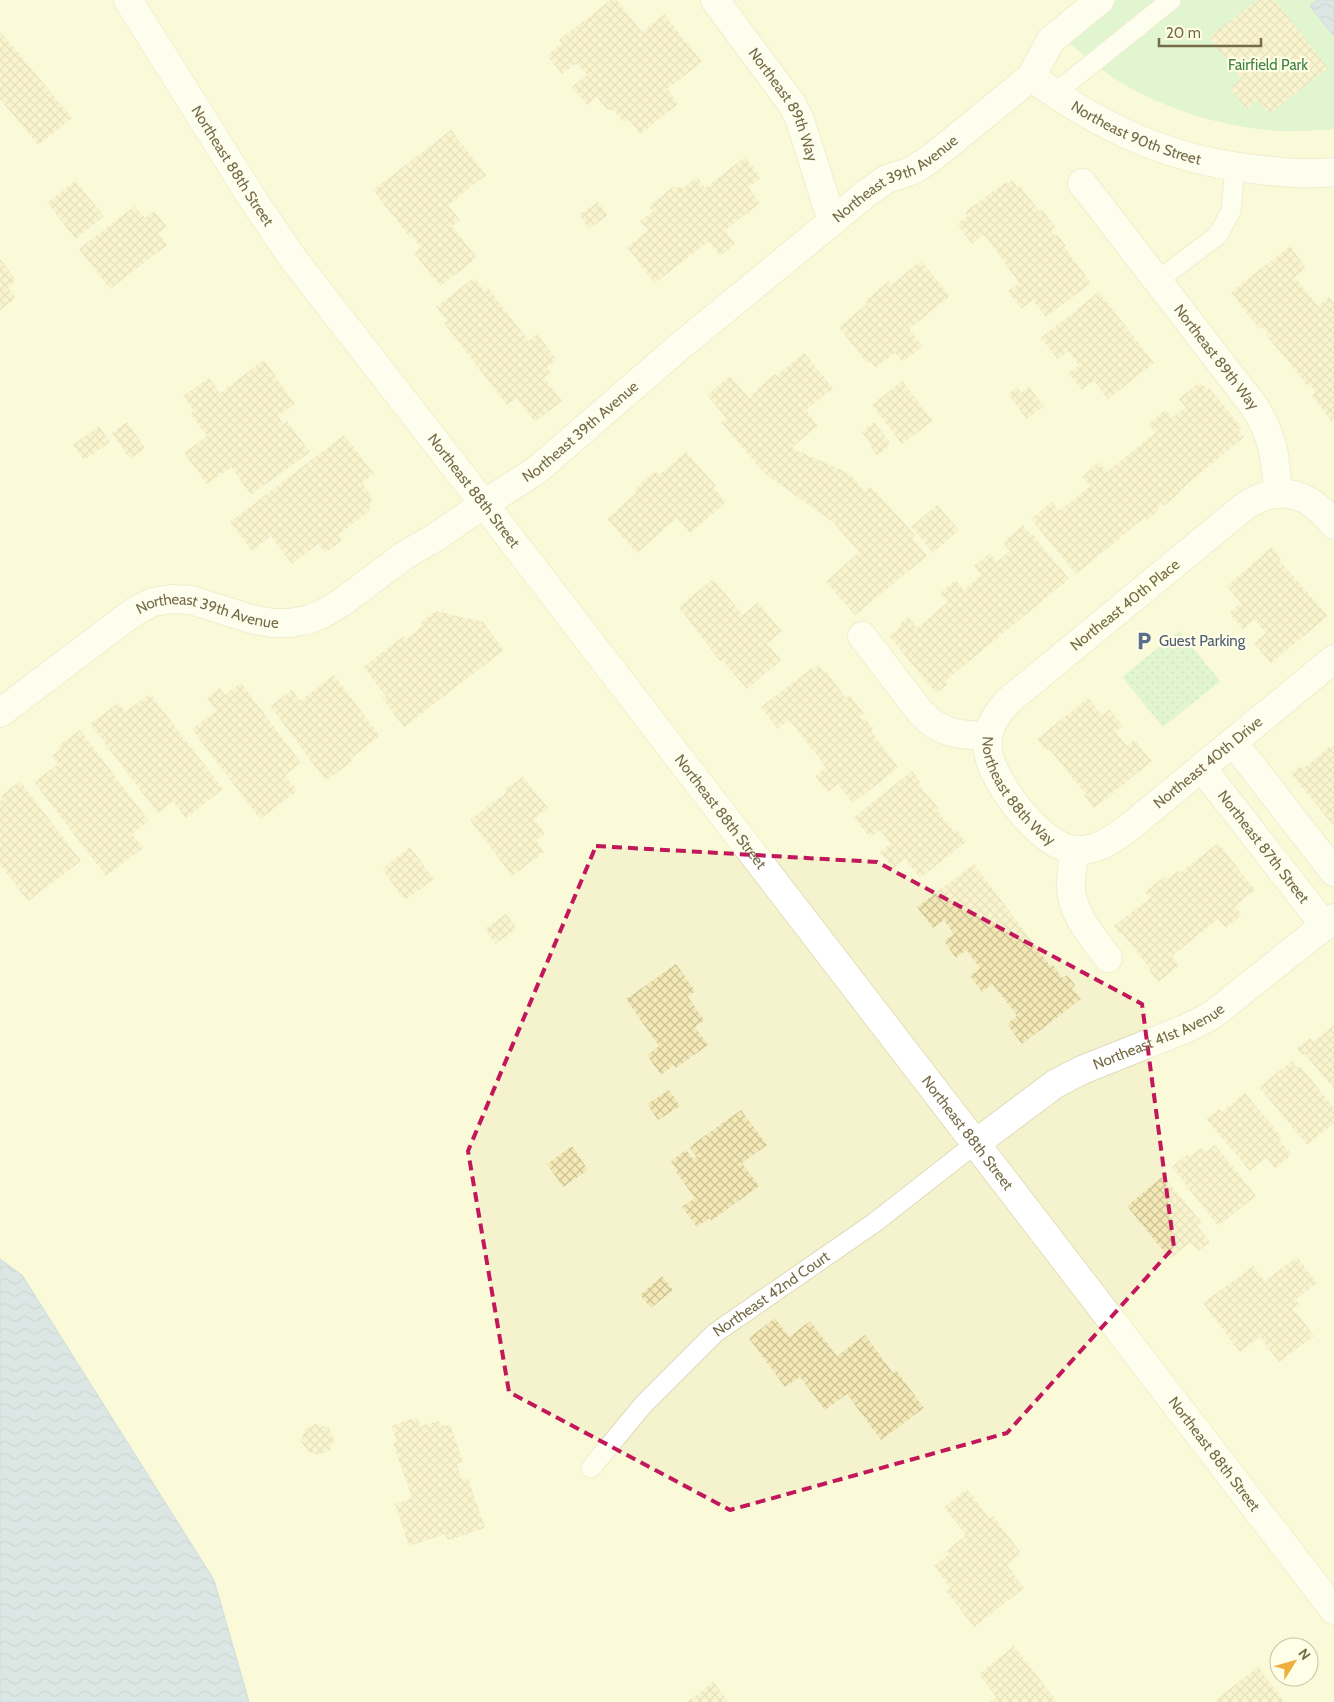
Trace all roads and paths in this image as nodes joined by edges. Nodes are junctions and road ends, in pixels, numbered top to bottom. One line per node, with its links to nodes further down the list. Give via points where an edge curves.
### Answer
1 (128, 0): 13 (street, Northeast 88th Street, via 290,254)
2 (715, 0): 10 (street, Northeast 89th Way, via 792,104)
3 (1100, 0): 5 (street, Northeast 39th Avenue, via 1051,40)
4 (1171, 0): 6 (lane)
5 (1031, 77): 6 (street, Northeast 90th Street); 10 (street, Northeast 39th Avenue, via 934,156 914,170 887,179)
6 (1054, 94): 7 (street, Northeast 90th Street, via 1122,133 1177,154)
7 (1243, 168): 8 (street, Northeast 90th Street, via 1290,174); 11 (lane, via 1231,211 1218,235)
8 (1334, 172)
9 (1082, 183): 11 (street, Northeast 89th Way)
10 (832, 221): 13 (street, Northeast 39th Avenue, via 537,470)
11 (1158, 281): 12 (street, Northeast 89th Way, via 1262,419 1273,448)
12 (1278, 493): 14 (street, via 1297,495 1311,502); 18 (street, Northeast 40th Place, via 1256,499 1246,506 1016,693 998,712)
13 (484, 504): 17 (street, Northeast 39th Avenue, via 404,555 341,603 307,620 272,623 191,600 153,602 127,617); 25 (street, Northeast 88th Street)
14 (1334, 525)
15 (862, 636): 18 (street, Northeast 88th Way, via 930,722 953,734)
16 (1334, 659): 19 (street, Northeast 40th Drive)
17 (0, 713)
18 (988, 736): 21 (street, Northeast 88th Way, via 990,763 1032,824 1052,842)
19 (1233, 742): 20 (street, Northeast 40th Drive); 22 (street)
20 (1202, 768): 21 (street, Northeast 40th Drive, via 1116,837 1105,844); 23 (street, Northeast 87th Street)
21 (1075, 850): 24 (street, Northeast 88th Way, via 1071,889 1074,904 1081,920)
22 (1334, 872)
23 (1329, 922): 25 (street, Northeast 41st Avenue, via 1211,1016 1055,1084)
24 (1108, 958)
25 (975, 1144): 26 (lane, Northeast 42nd Court, via 874,1223 714,1333 643,1405); 27 (street, Northeast 88th Street)
26 (590, 1468)
27 (1334, 1610)

